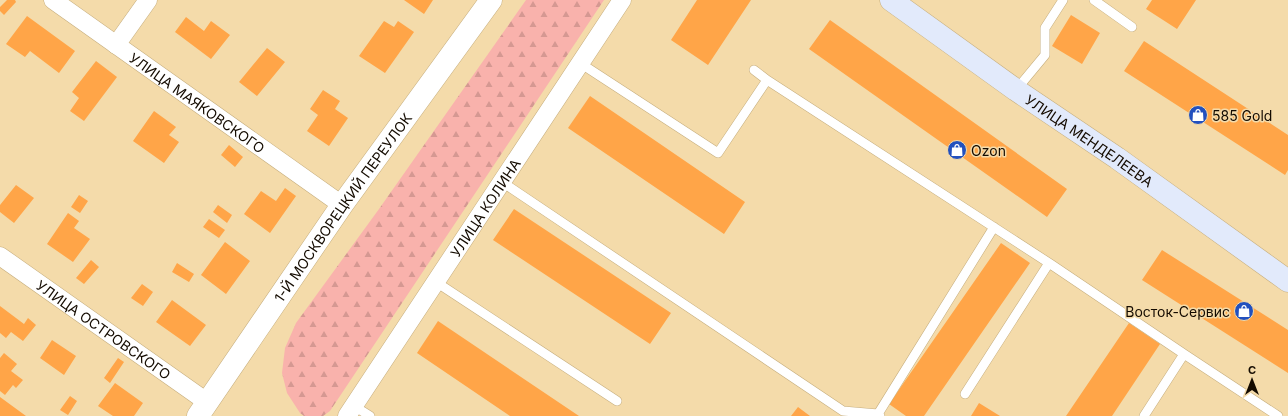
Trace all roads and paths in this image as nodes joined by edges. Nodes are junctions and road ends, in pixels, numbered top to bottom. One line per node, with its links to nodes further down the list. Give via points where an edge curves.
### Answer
1 (53, 0): 9 (street, УЛИЦА МАЯКОВСКОГО)
2 (148, 0): 9 (street)
3 (491, 0): 15 (street, 1-Й МОСКВОРЕЦКИЙ ПЕРЕУЛОК)
4 (622, 0): 10 (street, УЛИЦА КОЛИНА)
5 (891, 0): 13 (main road, УЛИЦА МЕНДЕЛЕЕВА)
6 (1063, 0): 13 (lane, via 1045,28 1045,55)
7 (1094, 0): 8 (lane)
8 (1132, 27)
9 (116, 45): 15 (street, УЛИЦА МАЯКОВСКОГО)
10 (580, 63): 12 (lane, via 718,153); 14 (street, УЛИЦА КОЛИНА)
11 (754, 70): 12 (lane)
12 (767, 80): 16 (lane)
13 (1016, 90): 19 (main road, УЛИЦА МЕНДЕЛЕЕВА, via 1117,158)
14 (502, 182): 20 (street, УЛИЦА КОЛИНА); 26 (lane, via 844,411)
15 (342, 205): 24 (street, 1-Й МОСКВОРЕЦКИЙ ПЕРЕУЛОК)
16 (994, 227): 18 (lane); 26 (lane)
17 (0, 256): 24 (street, УЛИЦА ОСТРОВСКОГО)
18 (1050, 263): 21 (lane); 22 (lane)
19 (1288, 281)
20 (436, 282): 23 (lane); 25 (street, УЛИЦА КОЛИНА)
21 (1184, 354): 28 (lane); 29 (lane)
22 (965, 394)
23 (617, 401)
24 (203, 409)
25 (351, 411): 27 (lane)
26 (879, 415)
27 (370, 416)
28 (1144, 416)
29 (1278, 416)

